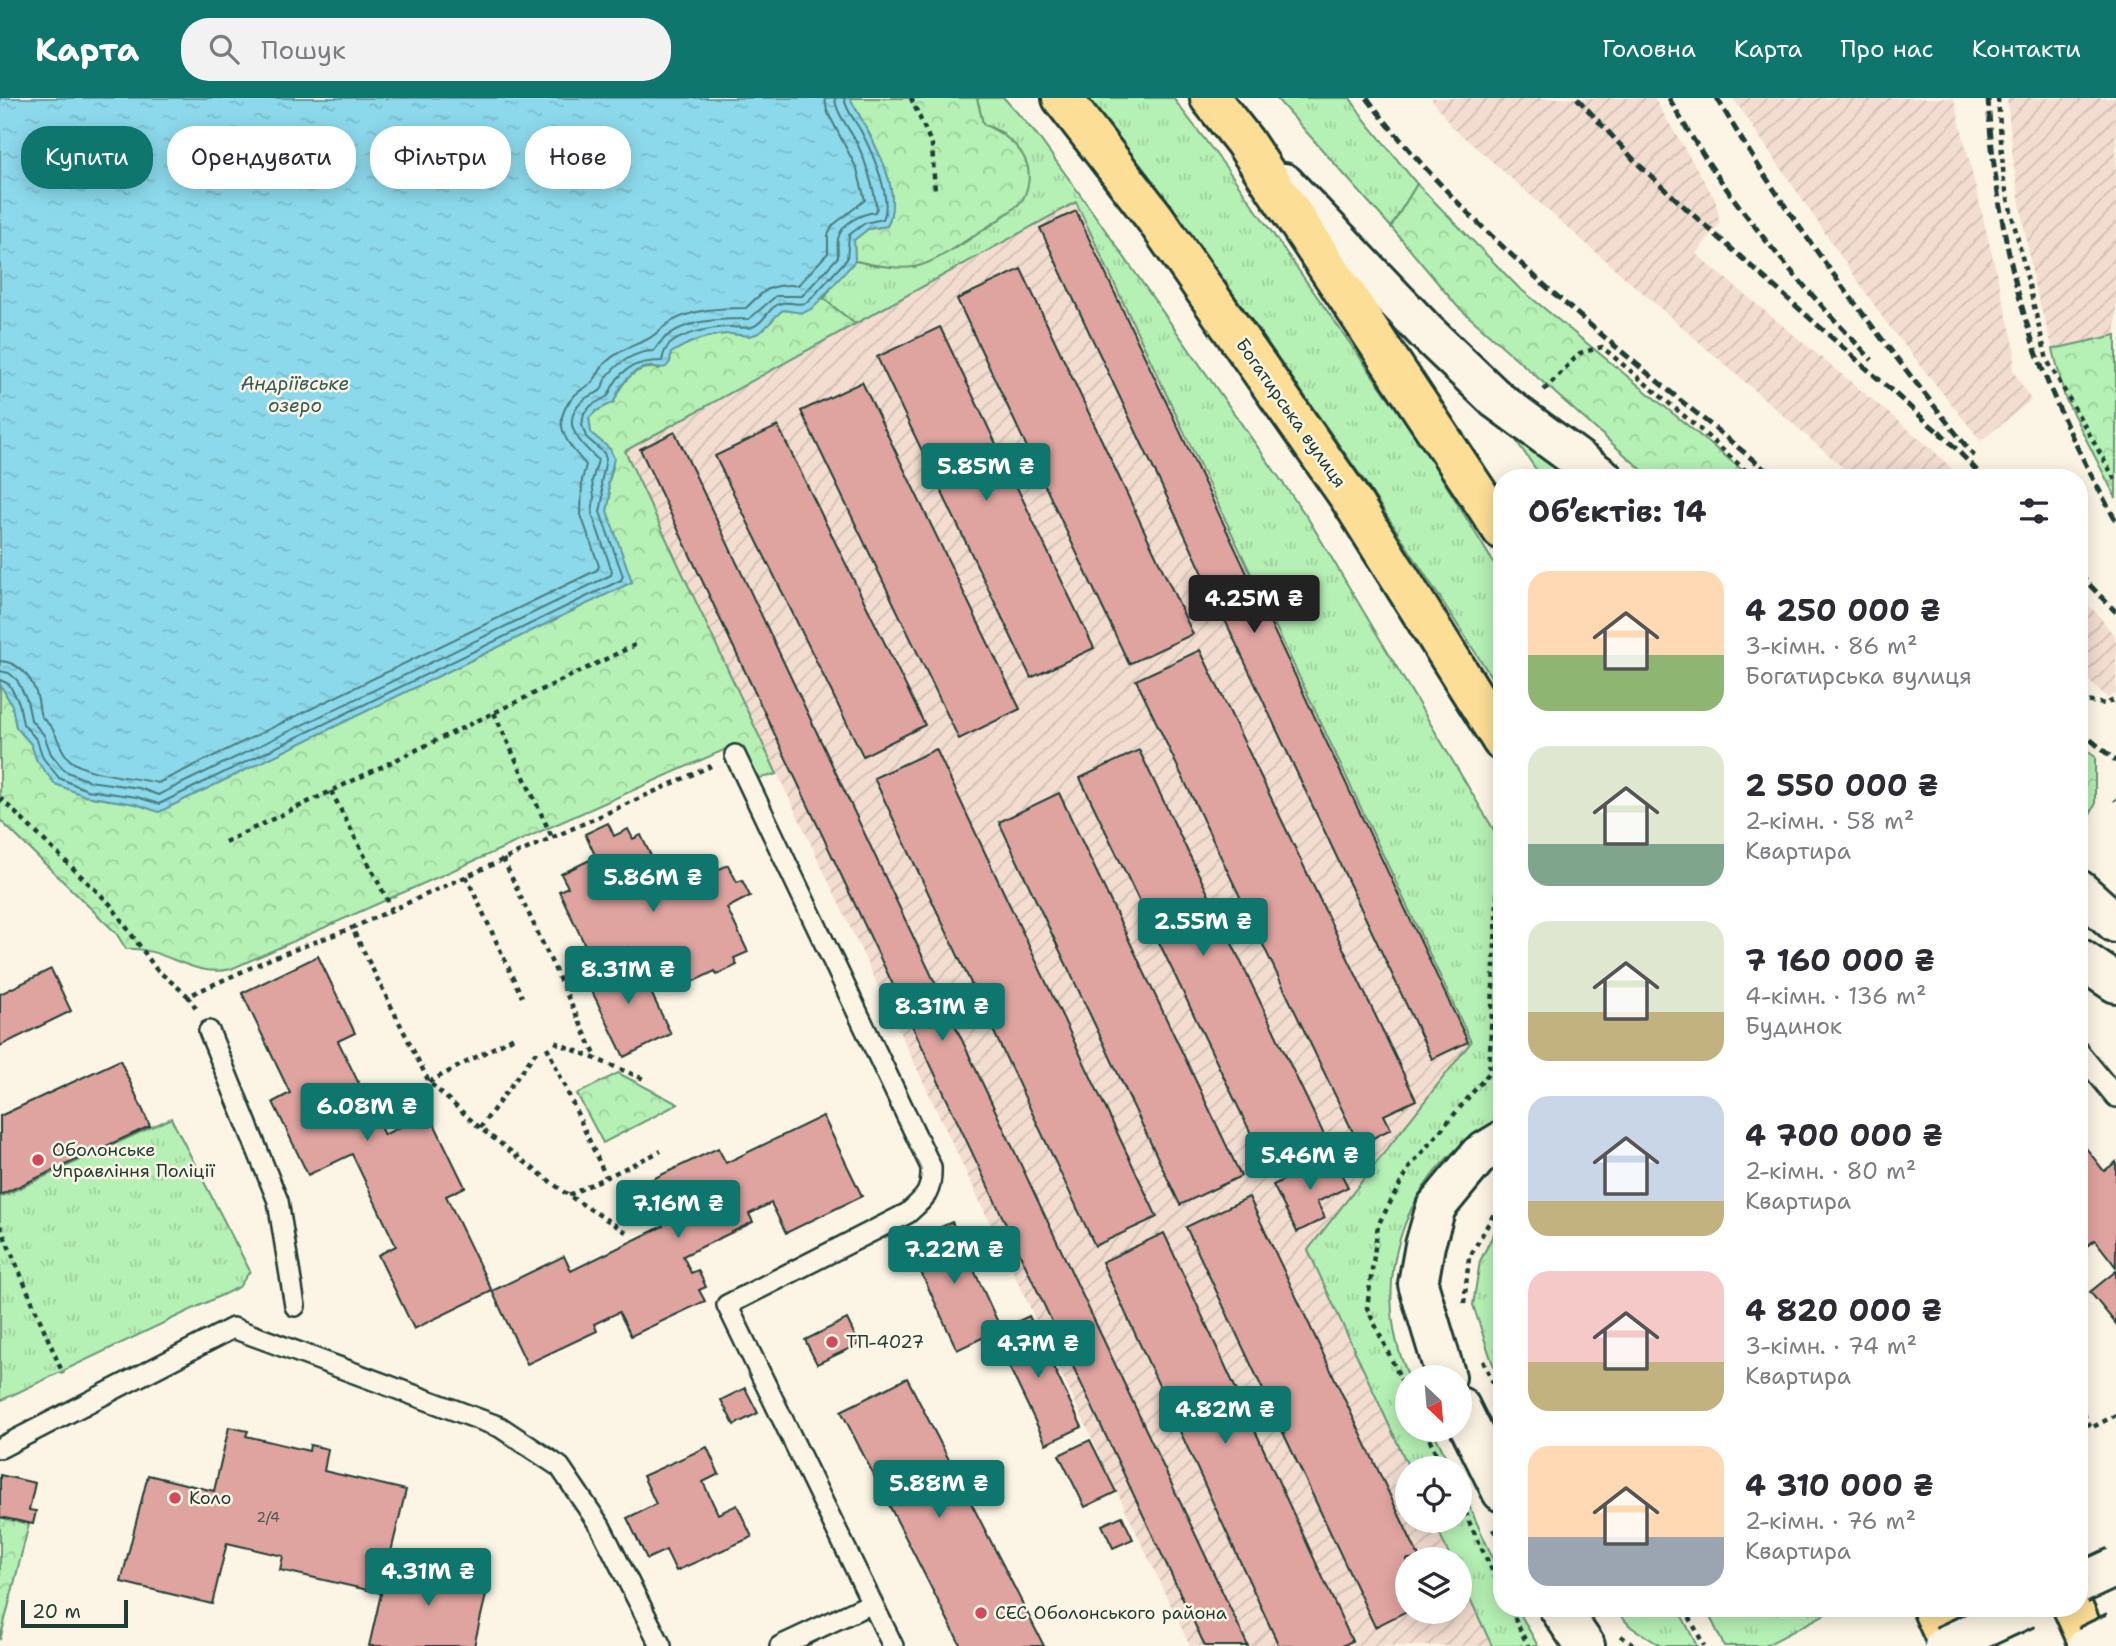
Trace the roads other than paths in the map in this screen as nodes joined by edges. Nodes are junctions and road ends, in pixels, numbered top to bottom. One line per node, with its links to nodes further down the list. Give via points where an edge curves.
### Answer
1 (1062, 98): 6 (main road, Богатирська вулиця, via 1154,217 1349,497)
2 (1210, 98): 3 (main road)
3 (1244, 141): 4 (main road, via 1497,400); 5 (main road)
4 (1591, 469)
5 (1493, 516)
6 (1493, 727)
7 (735, 755): 23 (lane, via 930,1167 932,1185 908,1213 727,1305)
8 (2088, 898): 9 (main road)
9 (2116, 923)
10 (2088, 964): 11 (main road)
11 (2116, 983)
12 (209, 1031): 16 (lane, via 278,1201)
13 (2088, 1063): 14 (lane)
14 (2116, 1097)
15 (1493, 1147): 17 (main road, via 1479,1156 1436,1207 1425,1245 1418,1284)
16 (295, 1306)
17 (1442, 1365)
18 (1472, 1431): 20 (main road)
19 (0, 1448): 29 (lane, via 233,1328 500,1427 560,1467 600,1526)
20 (1493, 1474)
21 (2116, 1567): 22 (main road, bridge)
22 (2088, 1580)
23 (872, 1603): 30 (lane); 31 (lane)
24 (1565, 1617): 32 (main road)
25 (1936, 1617): 33 (main road)
26 (2007, 1617): 33 (main road, bridge)
27 (2077, 1617): 34 (main road)
28 (2116, 1632): 34 (main road, bridge)
29 (661, 1646)
30 (780, 1646)
31 (893, 1646)
32 (1585, 1646)
33 (1947, 1646)
34 (2089, 1646)

